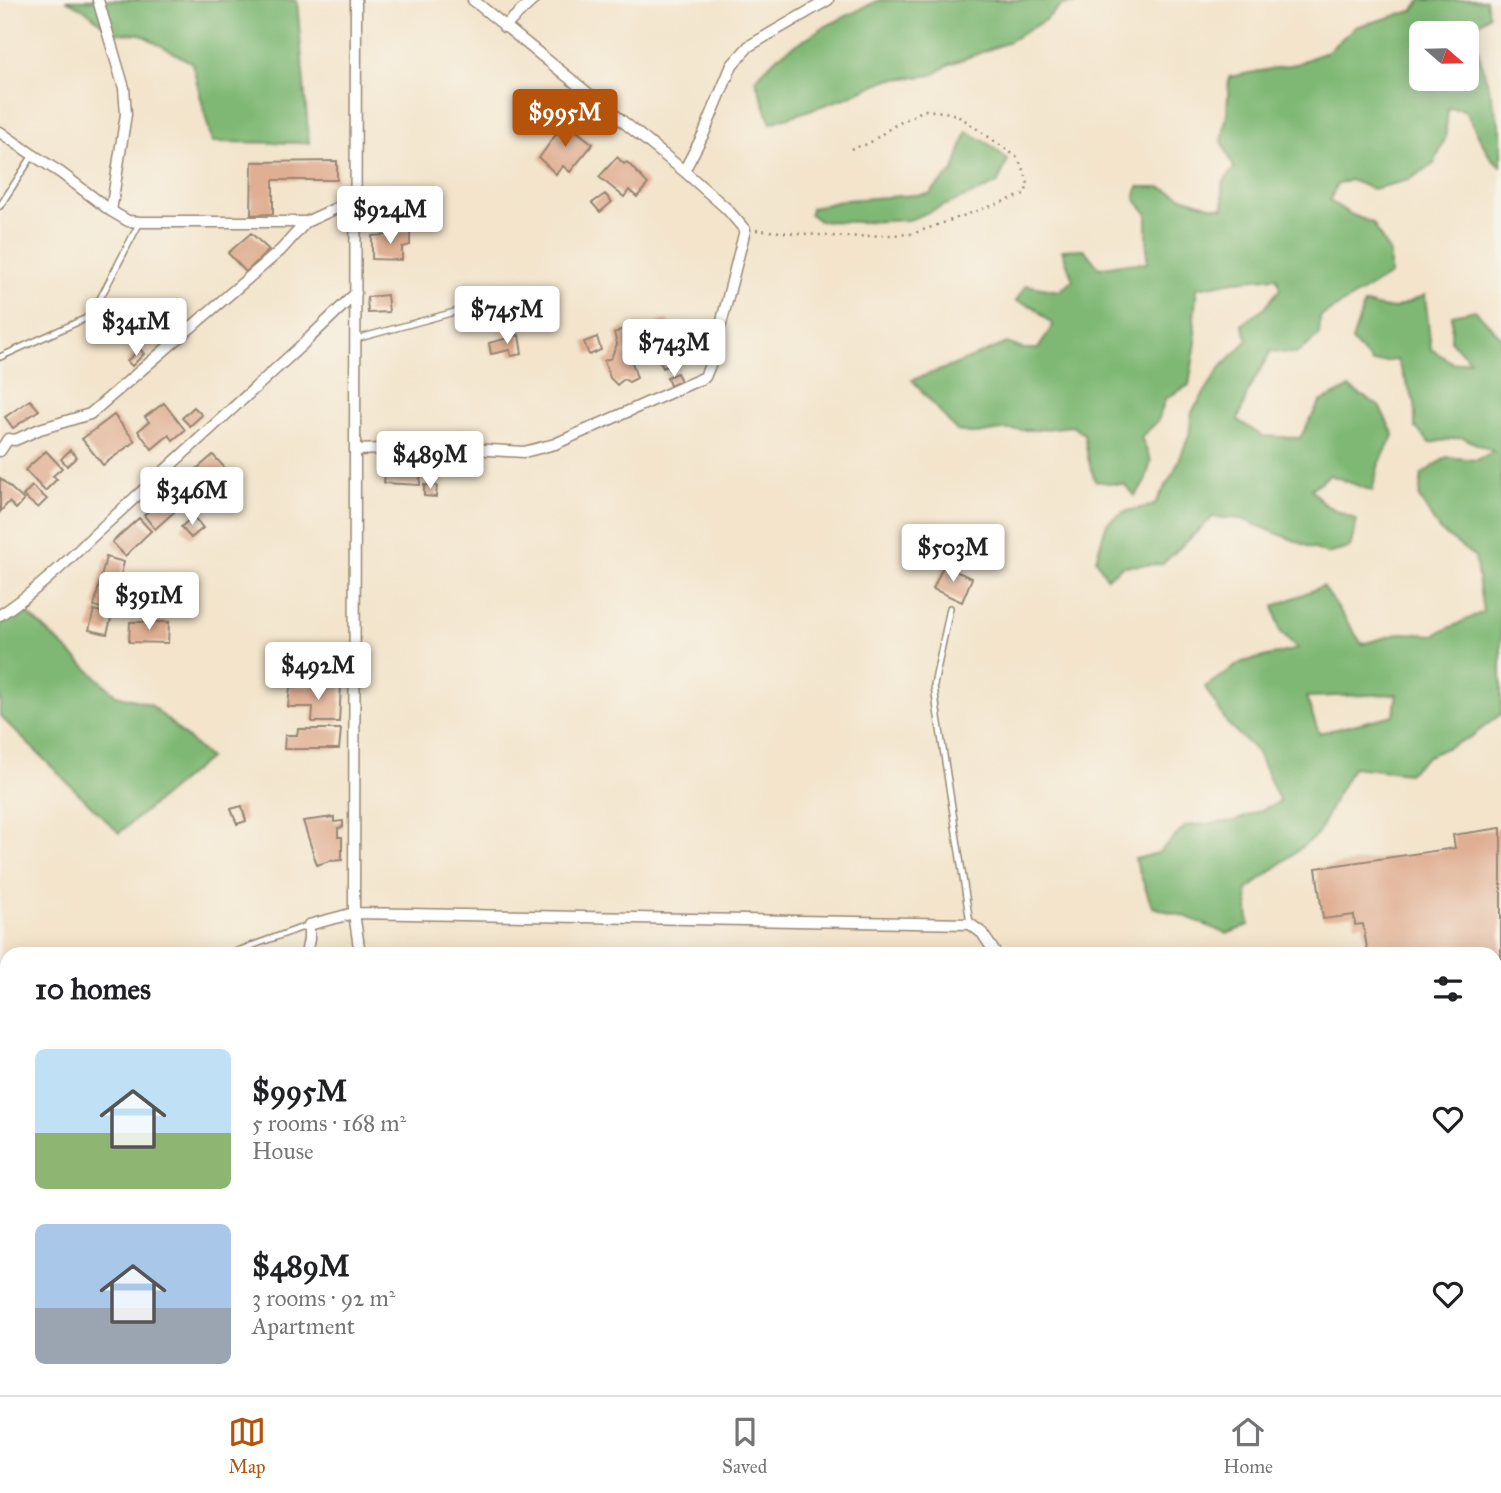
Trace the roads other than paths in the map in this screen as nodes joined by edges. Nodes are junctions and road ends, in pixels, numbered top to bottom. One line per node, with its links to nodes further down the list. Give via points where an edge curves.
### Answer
1 (98, 0): 12 (street, via 124,88 126,114)
2 (356, 0): 10 (street)
3 (473, 0): 6 (street)
4 (533, 0): 6 (street)
5 (828, 0): 9 (street, via 749,46 732,65)
6 (504, 27): 9 (street)
7 (0, 132): 8 (street)
8 (33, 155): 11 (lane); 12 (street)
9 (684, 171): 21 (street, via 745,230 705,377 555,444 524,452 442,447)
10 (356, 200): 14 (street); 15 (street)
11 (0, 206)
12 (111, 211): 13 (street)
13 (140, 222): 14 (street); 18 (lane, via 91,316)
14 (306, 222): 19 (street, via 281,250 90,414 15,440)
15 (356, 293): 17 (street); 23 (street, via 60,570)
16 (469, 308): 17 (lane)
17 (356, 339): 21 (street)
18 (0, 357)
19 (4, 437): 20 (street)
20 (0, 450)
21 (356, 450): 24 (street)
22 (950, 608): 25 (lane, via 934,685)
23 (0, 615)
24 (354, 913): 25 (street); 26 (street); 29 (street)
25 (970, 924): 30 (street)
26 (309, 925): 27 (lane); 28 (street)
27 (248, 947)
28 (307, 947)
29 (359, 947)
30 (991, 947)

